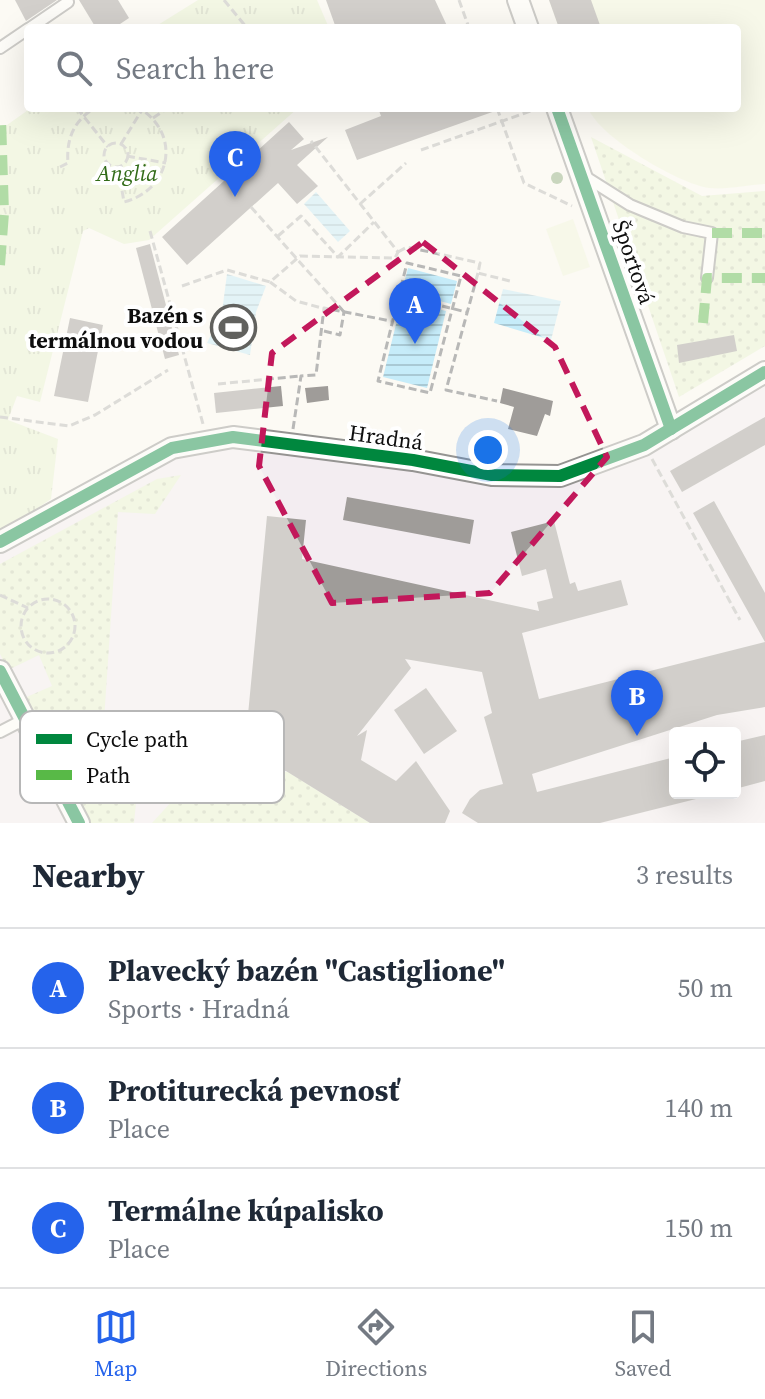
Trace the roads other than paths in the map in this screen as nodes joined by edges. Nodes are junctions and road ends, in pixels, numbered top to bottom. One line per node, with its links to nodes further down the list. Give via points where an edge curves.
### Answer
1 (518, 0): 4 (street)
2 (68, 2): 3 (lane)
3 (36, 24)
4 (527, 24)
5 (24, 32): 6 (lane)
6 (0, 48)
7 (558, 112): 8 (street, Športová)
8 (582, 176): 9 (lane, via 630,205 712,233); 11 (street, Športová)
9 (707, 278)
10 (765, 372): 11 (street, Hradná)
11 (671, 429): 12 (street, Hradná, via 644,445 560,476 492,475 233,437 172,448)
12 (0, 542)
13 (0, 671): 14 (street)
14 (21, 711)
15 (20, 722): 16 (lane)
16 (0, 732)
17 (69, 803): 18 (street)
18 (79, 823)

